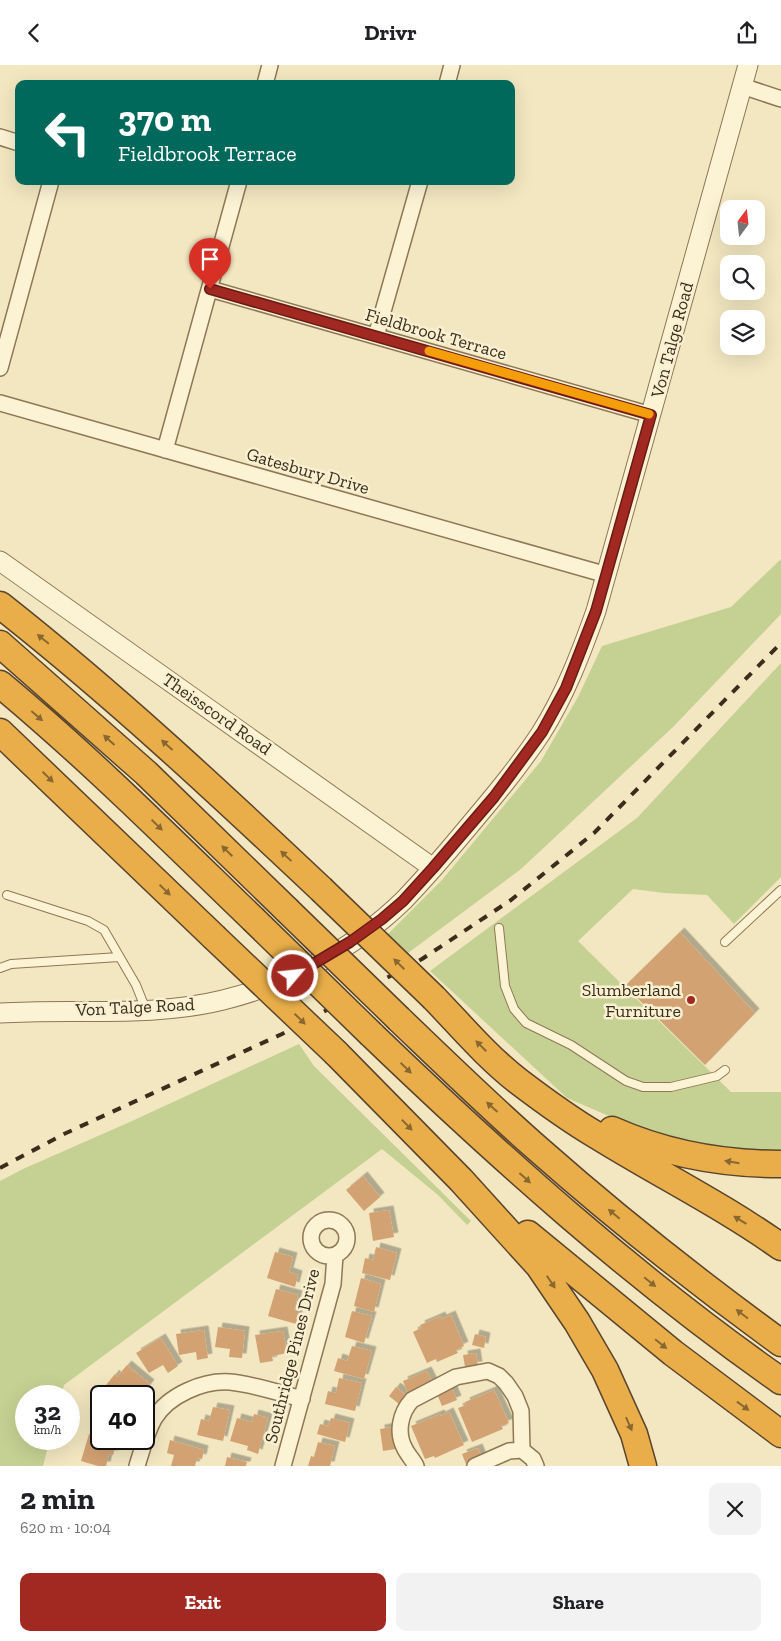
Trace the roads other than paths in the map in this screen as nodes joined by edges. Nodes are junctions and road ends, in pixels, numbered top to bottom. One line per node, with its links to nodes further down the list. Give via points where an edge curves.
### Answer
1 (270, 65): 4 (street)
2 (452, 65): 5 (street)
3 (748, 65): 6 (street, Von Talge Road)
4 (266, 80)
5 (448, 80)
6 (742, 86): 7 (street); 17 (street, Von Talge Road)
7 (781, 99)
8 (0, 137): 9 (street)
9 (15, 142)
10 (50, 185): 15 (street)
11 (238, 185): 13 (street)
12 (419, 185): 14 (street)
13 (210, 289): 14 (street, Fieldbrook Terrace); 18 (street)
14 (376, 336): 17 (street, Fieldbrook Terrace)
15 (0, 368)
16 (0, 403): 18 (street, Gatesbury Drive)
17 (651, 415): 20 (street, Von Talge Road)
18 (166, 450): 20 (street, Gatesbury Drive)
19 (0, 561): 25 (street, Theisscord Road)
20 (607, 575): 25 (street, Von Talge Road, via 575,667 542,732 512,775)
21 (0, 605): 35 (highway, one-way to 21, bridge, via 322,889 126,709)
22 (0, 644): 40 (highway, one-way to 22, bridge, via 590,1194 488,1104 146,773)
23 (0, 684): 41 (highway, one-way to 41, bridge, via 118,788 457,1116 558,1207 662,1292)
24 (0, 732): 37 (highway, one-way to 37, bridge, via 336,1053)
25 (433, 868): 32 (street, Von Talge Road, via 403,901 368,930 293,976 224,1000)
26 (781, 890): 29 (lane)
27 (7, 895): 30 (lane, via 88,921 104,930)
28 (499, 928): 34 (lane, via 505,986 514,1009 526,1023 571,1045 626,1081 643,1087 671,1087 718,1076)
29 (726, 942)
30 (119, 957): 31 (lane, via 11,964); 32 (lane, via 136,985)
31 (0, 968)
32 (146, 1011): 33 (street, Von Talge Road)
33 (0, 1013)
34 (725, 1070)
35 (516, 1080): 36 (highway, one-way to 35, via 743,1164 686,1155 631,1139); 38 (highway, one-way to 35, via 595,1135)
36 (781, 1164)
37 (461, 1180): 43 (highway, one-way to 43, via 673,1353); 50 (highway, one-way to 50, via 540,1265 577,1322 605,1370 634,1434)
38 (781, 1247)
39 (335, 1255): 42 (street, Southridge Pines Drive, via 333,1284)
40 (781, 1343)
41 (781, 1381)
42 (302, 1399): 45 (street, via 233,1382 209,1384 188,1391 155,1418); 46 (street, Southridge Pines Drive)
43 (781, 1434)
44 (522, 1451): 47 (street, via 521,1411 515,1396 506,1383 488,1371 470,1373 412,1400 402,1415 400,1431 404,1448); 48 (street, via 509,1451); 49 (street, via 533,1459)
45 (137, 1466)
46 (283, 1466)
47 (416, 1466)
48 (475, 1466)
49 (536, 1466)
50 (643, 1466)

